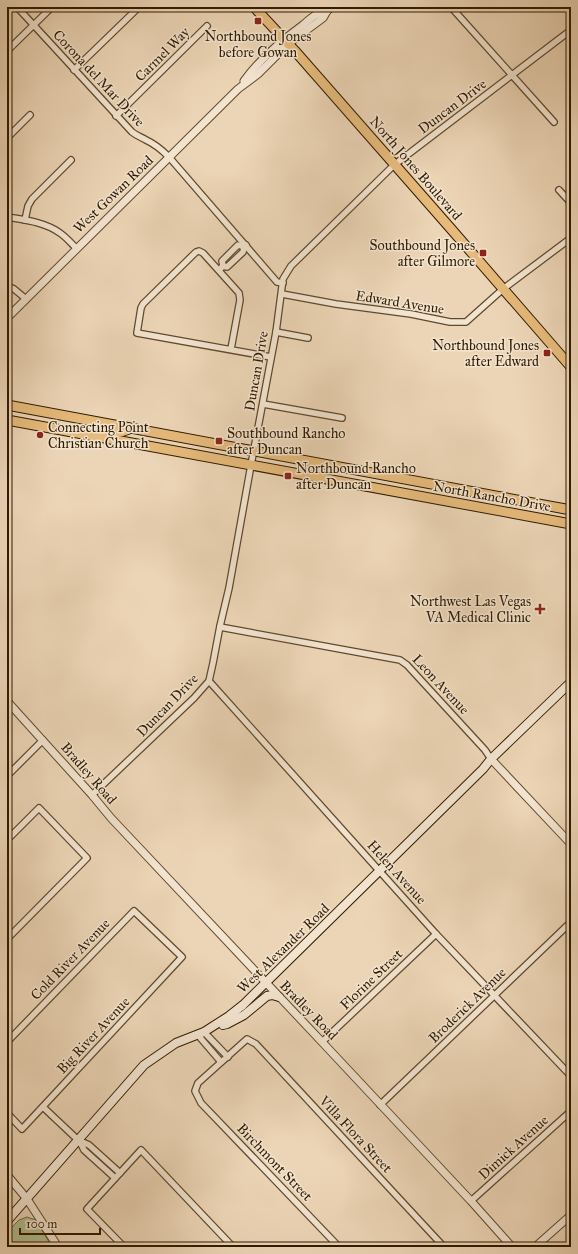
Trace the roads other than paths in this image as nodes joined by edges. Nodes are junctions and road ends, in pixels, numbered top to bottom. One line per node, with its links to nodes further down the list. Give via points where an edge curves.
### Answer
1 (17, 7): 7 (street, Corona del Mar Drive)
2 (52, 7): 7 (street)
3 (139, 7): 12 (street)
4 (254, 7): 10 (main road, North Jones Boulevard)
5 (451, 7): 13 (street)
6 (329, 9): 10 (street, West Gowan Road, via 323,18)
7 (33, 25): 11 (street); 12 (street, Corona del Mar Drive)
8 (207, 26): 15 (street, Carmel Way)
9 (571, 30): 13 (street, Duncan Drive)
10 (286, 41): 18 (street, West Gowan Road, via 258,74); 20 (main road, North Jones Boulevard)
11 (7, 51)
12 (74, 70): 15 (street, Corona del Mar Drive)
13 (512, 75): 16 (street); 20 (street, Duncan Drive)
14 (30, 115): 17 (street)
15 (116, 116): 18 (street, Corona del Mar Drive, via 138,137 157,146)
16 (554, 122)
17 (7, 138)
18 (169, 157): 26 (street); 27 (street, West Gowan Road)
19 (71, 160): 24 (street, via 32,199)
20 (394, 165): 29 (street, Duncan Drive, via 291,266); 31 (main road, North Jones Boulevard)
21 (559, 190): 22 (street)
22 (571, 204)
23 (7, 217): 24 (street)
24 (25, 220): 27 (street, via 52,228)
25 (571, 238): 31 (street, Edward Avenue)
26 (245, 246): 28 (street, via 238,245 222,261); 29 (street, via 277,282)
27 (76, 248): 33 (street, West Gowan Road)
28 (221, 268): 37 (street, via 239,293 240,300); 37 (street, via 204,253 196,252 143,304 137,333)
29 (283, 283): 32 (street, Duncan Drive)
30 (7, 286): 33 (street)
31 (504, 289): 32 (street, Edward Avenue, via 466,322 450,322); 39 (main road, North Jones Boulevard)
32 (282, 294): 35 (street, Duncan Drive)
33 (26, 299): 34 (street, West Gowan Road)
34 (7, 318)
35 (276, 332): 36 (street); 38 (street, Duncan Drive)
36 (308, 338)
37 (231, 349): 38 (street)
38 (271, 357): 40 (street, Duncan Drive)
39 (571, 367)
40 (263, 404): 42 (street); 48 (street, Duncan Drive)
41 (7, 405): 44 (main road, North Rancho Drive)
42 (342, 418)
43 (7, 420): 46 (main road, North Rancho Drive)
44 (86, 420): 45 (main road, North Rancho Drive); 46 (main road)
45 (133, 428): 47 (main road, via 118,432 104,431); 48 (main road, North Rancho Drive)
46 (78, 432): 47 (main road, North Rancho Drive)
47 (97, 437): 49 (main road, North Rancho Drive)
48 (253, 451): 49 (street, Duncan Drive); 50 (main road, North Rancho Drive)
49 (251, 465): 51 (main road, North Rancho Drive); 52 (street, Duncan Drive)
50 (571, 510)
51 (571, 524)
52 (220, 627): 53 (street, Duncan Drive); 57 (street, Leon Avenue, via 400,660 412,670)
53 (208, 681): 59 (street, Duncan Drive, via 194,698); 62 (street, Helen Avenue)
54 (571, 682): 57 (main road, West Alexander Road)
55 (7, 701): 56 (street, Bradley Road)
56 (43, 740): 58 (street); 59 (street, Bradley Road)
57 (491, 759): 61 (street, Leon Avenue); 62 (main road, West Alexander Road)
58 (7, 776)
59 (92, 796): 67 (street, Bradley Road)
60 (7, 840): 65 (street, via 39,808 87,858)
61 (571, 844)
62 (380, 871): 64 (street, Helen Avenue); 67 (main road, West Alexander Road)
63 (571, 922): 68 (street, Broderick Avenue)
64 (436, 934): 68 (street, Helen Avenue); 73 (street, Florine Street)
65 (7, 939)
66 (182, 957): 72 (street, Cold River Avenue, via 134,910); 78 (street, Big River Avenue)
67 (265, 982): 69 (street, Bradley Road); 70 (main road, West Alexander Road, via 229,1016)
68 (494, 996): 76 (street, Helen Avenue); 77 (street, Broderick Avenue)
69 (279, 997): 70 (main road, via 267,996 244,1015 227,1024); 73 (street, Bradley Road)
70 (212, 1027): 71 (main road, West Alexander Road)
71 (200, 1033): 74 (street); 75 (street); 81 (main road, West Alexander Road, via 176,1043 144,1065)
72 (7, 1042)
73 (322, 1042): 77 (street, Bradley Road)
74 (228, 1057): 75 (street); 93 (street, Villa Flora Street, via 247,1039 256,1044)
75 (221, 1062): 92 (street, Birchmont Street, via 198,1083 195,1091 202,1102)
76 (571, 1076)
77 (380, 1105): 86 (street, Bradley Road)
78 (42, 1107): 80 (street, Big River Avenue, via 22,1129); 81 (street)
79 (571, 1111): 86 (street, Dimick Avenue)
80 (7, 1113)
81 (78, 1140): 82 (street, via 89,1145); 84 (street, via 84,1150); 85 (main road, West Alexander Road)
82 (120, 1173): 84 (street); 91 (street, via 141,1150)
83 (7, 1175): 85 (street)
84 (115, 1178): 90 (street, via 87,1209)
85 (28, 1199): 88 (main road, West Alexander Road); 89 (street)
86 (470, 1201): 94 (street, Bradley Road)
87 (571, 1215): 95 (street)
88 (7, 1221)
89 (58, 1247)
90 (124, 1247)
91 (233, 1247)
92 (339, 1247)
93 (444, 1247)
94 (512, 1247)
95 (535, 1247)

